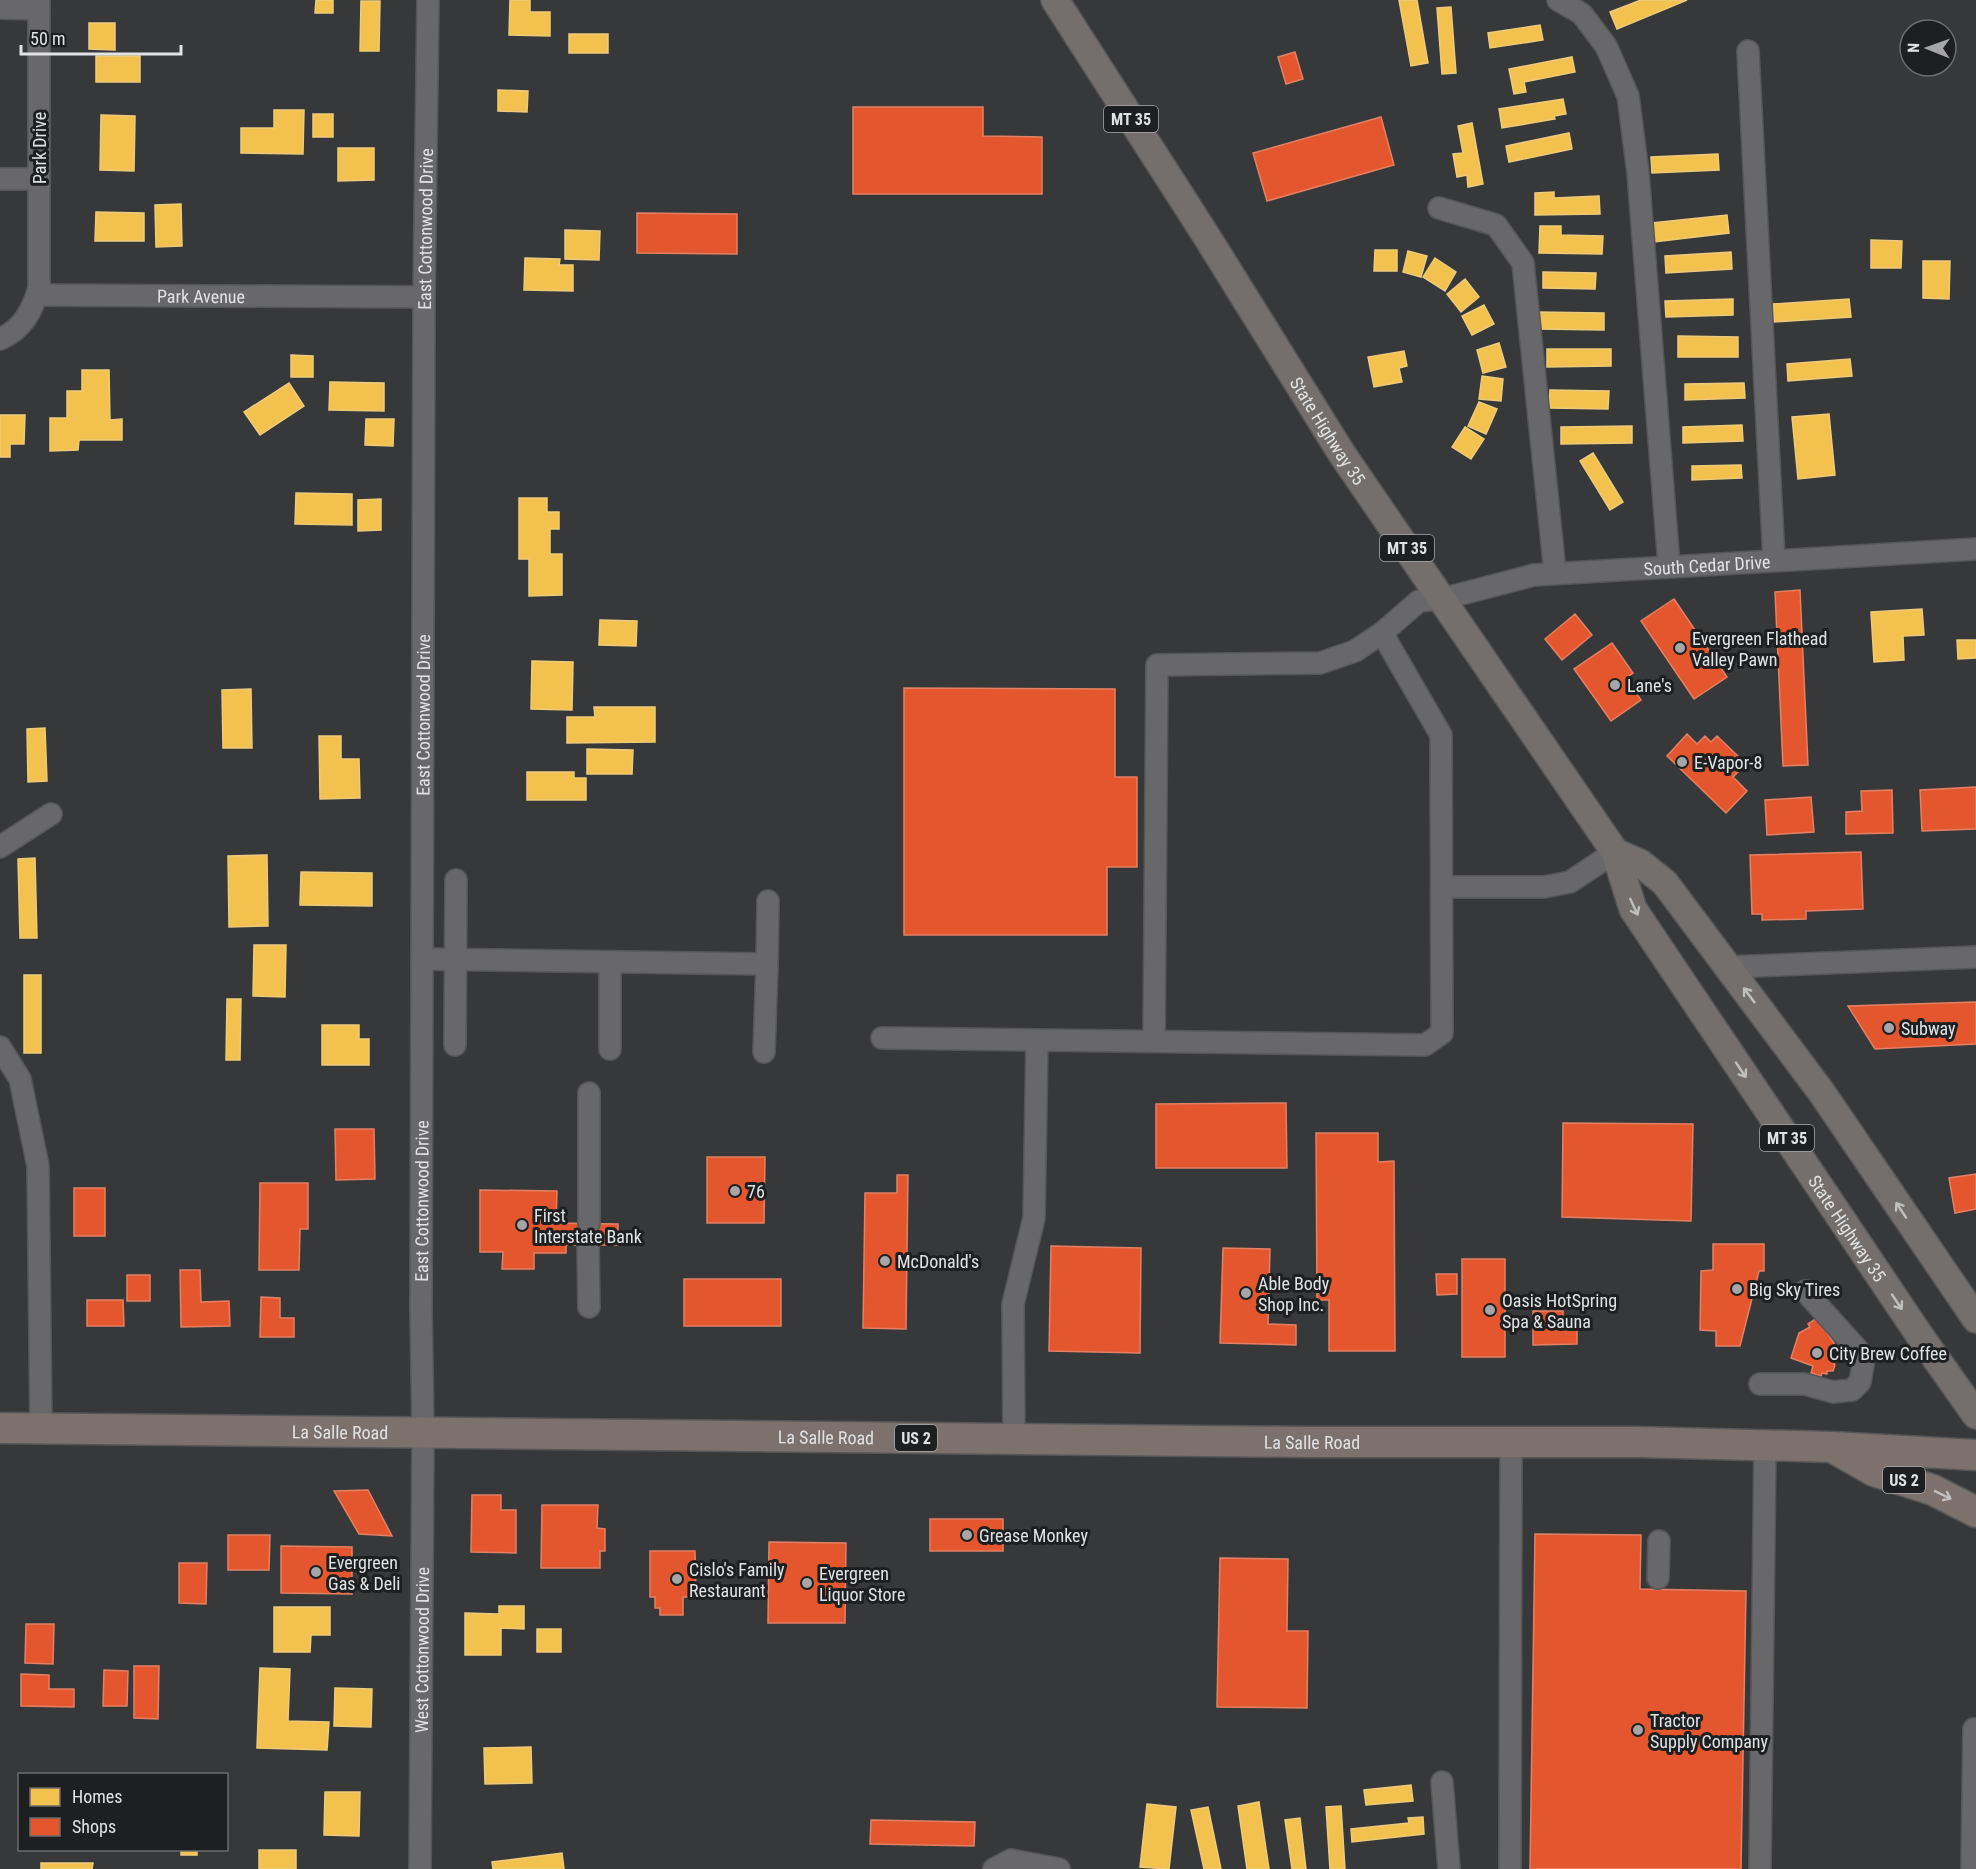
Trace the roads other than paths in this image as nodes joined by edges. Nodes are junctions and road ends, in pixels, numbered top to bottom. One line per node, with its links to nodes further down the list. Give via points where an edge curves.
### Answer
1 (428, 0): 11 (street, East Cottonwood Drive)
2 (1055, 0): 17 (main road, State Highway 35 / MT 35, via 1342,454)
3 (1558, 0): 15 (street, via 1582,14 1606,46 1628,96 1638,173)
4 (39, 4): 5 (street); 8 (street, Park Drive)
5 (0, 8)
6 (1748, 51): 14 (street)
7 (0, 179): 8 (street)
8 (39, 179): 10 (street, Park Drive)
9 (1439, 208): 16 (street, via 1496,225 1523,263)
10 (37, 295): 11 (street, Park Avenue); 12 (street, via 31,313 21,325)
11 (424, 297): 26 (street, East Cottonwood Drive)
12 (0, 339)
13 (1976, 549): 14 (street, South Cedar Drive)
14 (1774, 560): 15 (street, South Cedar Drive)
15 (1670, 566): 16 (street, South Cedar Drive)
16 (1555, 572): 17 (street, South Cedar Drive)
17 (1442, 599): 18 (street, South Cedar Drive, via 1419,601); 21 (main road, State Highway 35 / MT 35)
18 (1382, 633): 23 (street, via 1442,735); 33 (street, South Cedar Drive, via 1355,651 1320,663 1157,665)
19 (51, 814): 20 (street)
20 (0, 847)
21 (1615, 852): 23 (street, via 1570,882 1544,887); 30 (main road, MT 35, via 1640,863 1665,883); 45 (main road, State Highway 35 / MT 35, one-way to 45, via 1633,909)
22 (456, 880): 27 (street)
23 (1442, 887): 33 (street, via 1442,1033 1425,1045)
24 (768, 901): 29 (street)
25 (1976, 957): 30 (street)
26 (422, 959): 27 (street); 48 (street, East Cottonwood Drive)
27 (455, 960): 28 (street); 34 (street)
28 (610, 962): 29 (street); 36 (street)
29 (767, 964): 37 (street)
30 (1728, 967): 43 (main road, MT 35, one-way to 30, via 1822,1093)
31 (882, 1038): 32 (street)
32 (1037, 1040): 33 (street); 49 (street, via 1034,1218 1013,1304)
33 (1154, 1041)
34 (455, 1045)
35 (0, 1047): 47 (street, via 20,1079 38,1166)
36 (610, 1049)
37 (764, 1052)
38 (589, 1094): 39 (street)
39 (589, 1223)
40 (588, 1245): 42 (street)
41 (1805, 1291): 44 (street, via 1858,1350 1863,1365 1860,1382 1852,1390 1833,1392 1804,1384)
42 (589, 1307)
43 (1976, 1319)
44 (1760, 1384)
45 (1976, 1415)
46 (0, 1428): 47 (highway, La Salle Road / US 2)
47 (41, 1428): 48 (highway, La Salle Road / US 2)
48 (423, 1432): 49 (highway, La Salle Road / US 2); 59 (street, West Cottonwood Drive)
49 (1014, 1439): 50 (highway, La Salle Road / US 2)
50 (1511, 1442): 51 (highway, La Salle Road / US 2); 63 (street)
51 (1764, 1445): 52 (highway, La Salle Road / US 2); 64 (street)
52 (1832, 1447): 53 (highway, US 2); 54 (highway, US 2, one-way to 54, via 1874,1471 1932,1490)
53 (1976, 1455)
54 (1976, 1512)
55 (1659, 1541): 56 (street)
56 (1658, 1578)
57 (1974, 1729): 65 (street)
58 (1442, 1782): 62 (street)
59 (420, 1869)
60 (994, 1869): 61 (street, via 1011,1860)
61 (1059, 1869)
62 (1449, 1869)
63 (1510, 1869)
64 (1760, 1869)
65 (1972, 1869)

